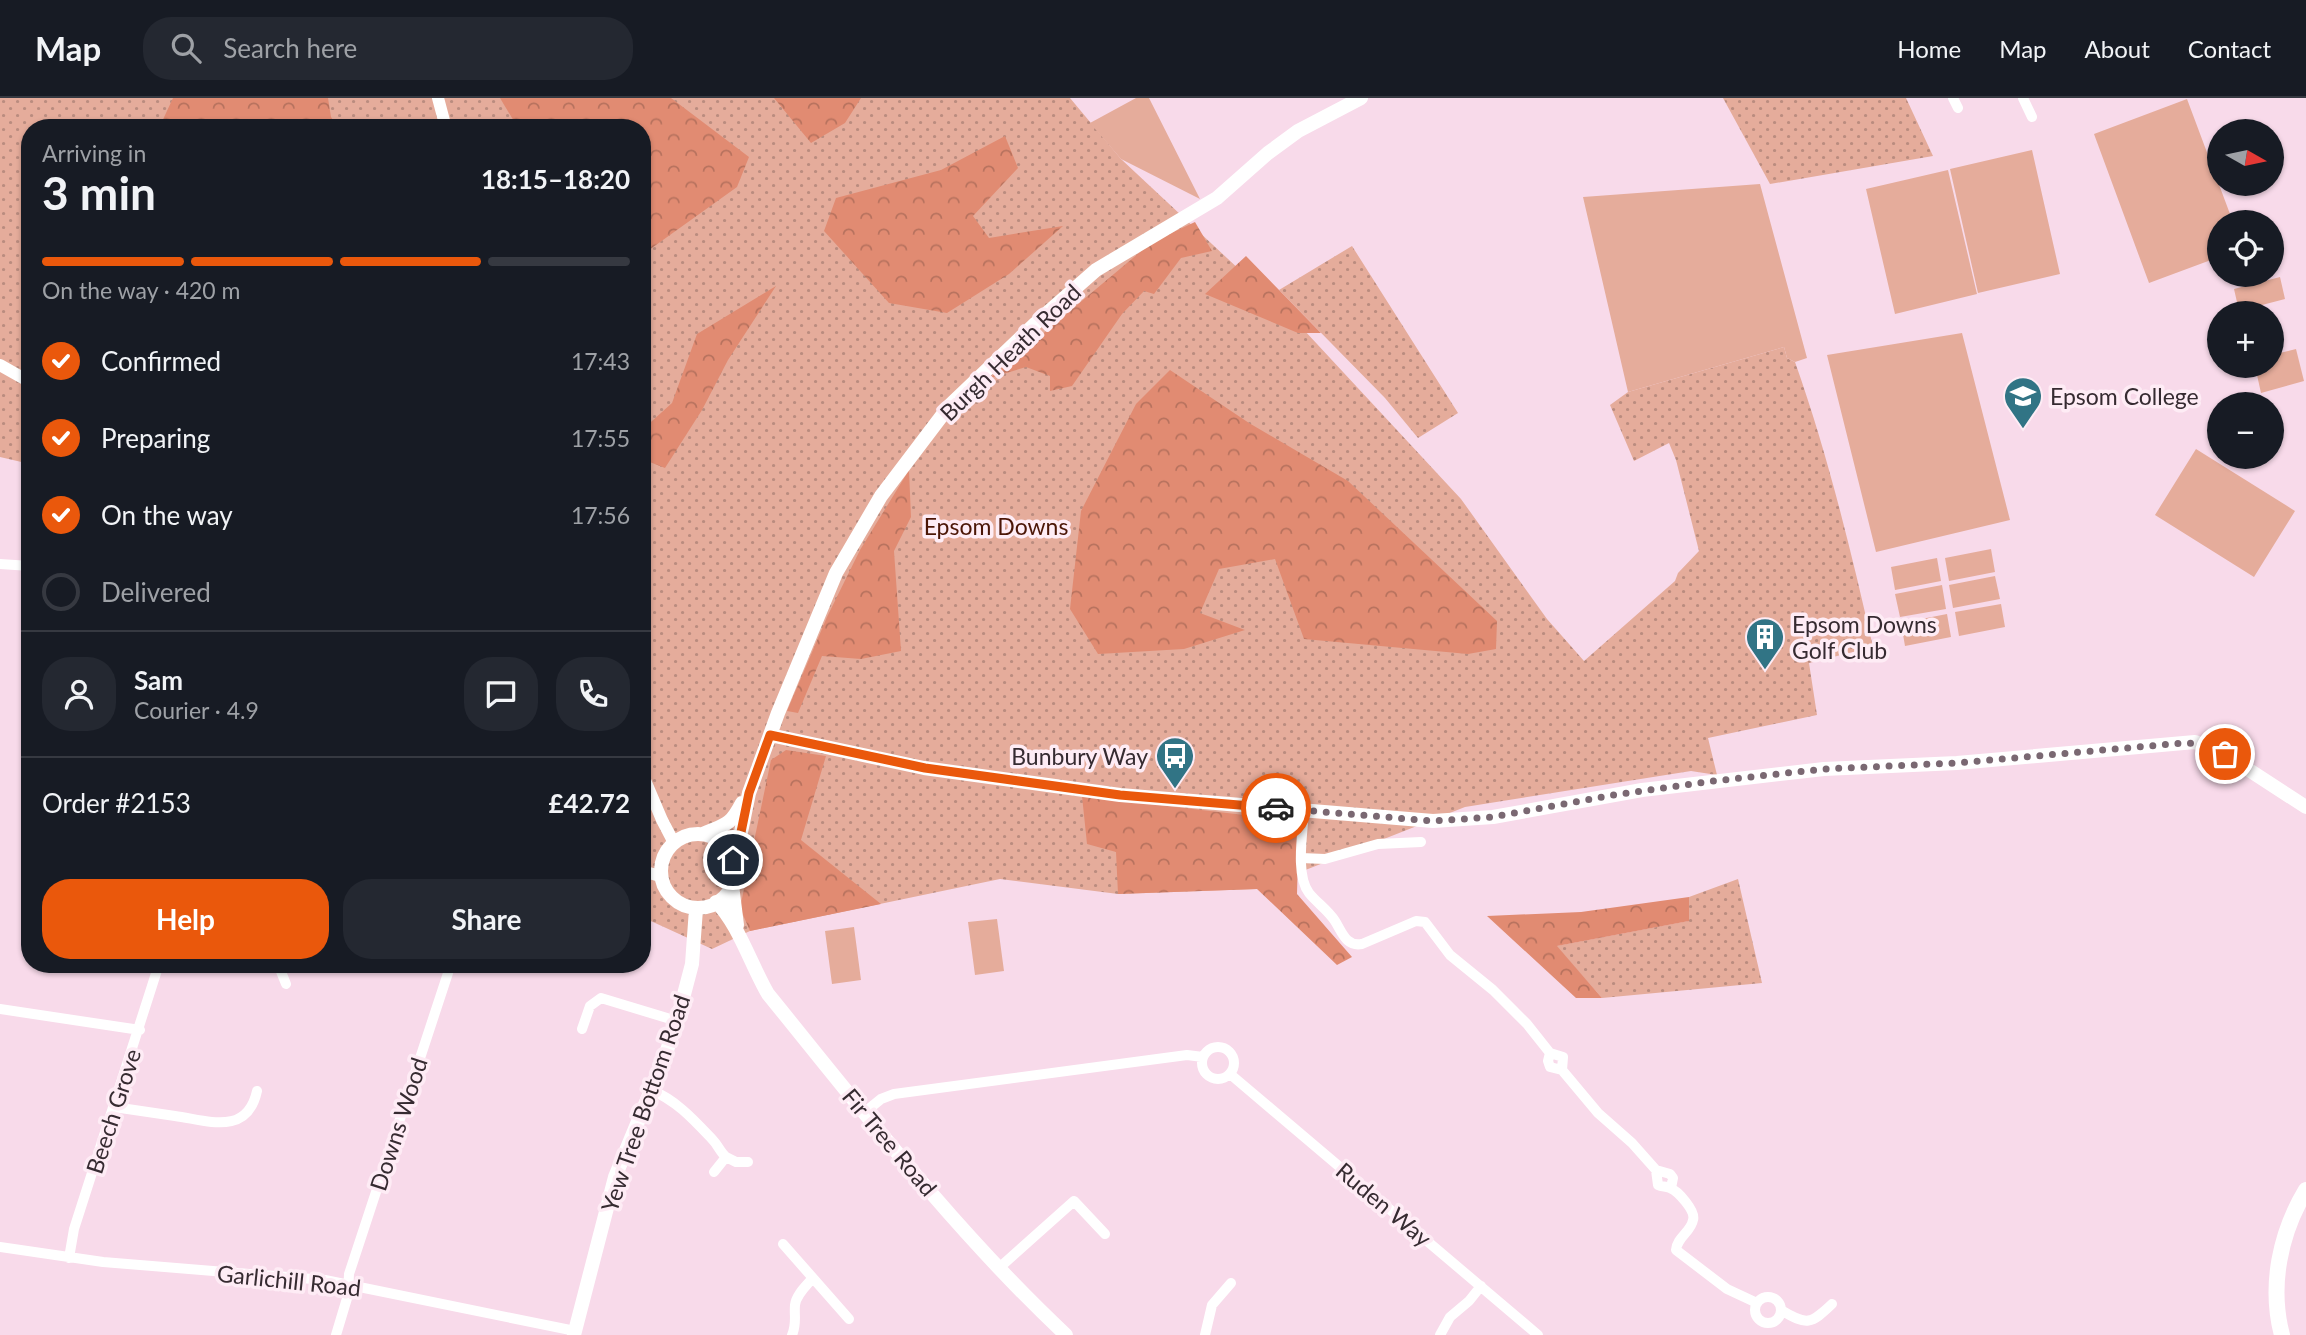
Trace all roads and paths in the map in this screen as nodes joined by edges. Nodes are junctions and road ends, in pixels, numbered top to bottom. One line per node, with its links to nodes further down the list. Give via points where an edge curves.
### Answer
1 (438, 98): 7 (street)
2 (1361, 98): 12 (main road, Burgh Heath Road, via 1298,131 1217,198 1096,270 950,405 881,496 842,562)
3 (1953, 98): 5 (street)
4 (2024, 98): 6 (street)
5 (1958, 108)
6 (2032, 117)
7 (444, 119)
8 (0, 365): 9 (street)
9 (21, 377)
10 (0, 564): 11 (street)
11 (21, 565)
12 (770, 735): 13 (main road, Burgh Heath Road); 16 (main road, via 925,768 1120,795)
13 (749, 793): 17 (main road, Burgh Heath Road, via 735,818); 21 (main road, Burgh Heath Road)
14 (651, 794): 19 (street)
15 (2306, 807): 16 (main road, via 2225,754 2195,742 1815,770 1642,790 1493,817 1433,821)
16 (1304, 810): 20 (street)
17 (703, 834): 19 (main road); 21 (main road, via 724,845)
18 (1421, 842): 20 (street, via 1378,844 1325,859)
19 (674, 843): 23 (main road)
20 (1301, 858): 55 (street, via 1306,890 1357,946 1416,921 1425,922 1450,955 1493,990 1550,1053 1563,1057 1562,1070 1598,1113 1657,1170 1671,1174 1671,1188 1693,1216 1676,1250 1727,1289)
21 (733, 860): 24 (main road)
22 (651, 874): 23 (street)
23 (660, 876): 26 (main road, via 667,893)
24 (732, 885): 25 (main road); 27 (main road, Fir Tree Road)
25 (716, 902): 26 (main road); 27 (main road, Fir Tree Road)
26 (696, 909): 33 (main road, Yew Tree Bottom Road, via 692,964)
27 (737, 933): 41 (main road, Fir Tree Road, via 768,994)
28 (156, 973): 35 (street, Beech Grove)
29 (282, 973): 31 (street)
30 (448, 973): 53 (street, Downs Wood)
31 (286, 984)
32 (0, 1009): 35 (street)
33 (677, 1021): 34 (street, via 601,999 590,1006); 38 (main road, Yew Tree Bottom Road)
34 (582, 1029)
35 (140, 1030): 40 (street, Beech Grove)
36 (1203, 1057): 37 (street, Ruden Way, via 1209,1077 1220,1079); 37 (street, Ruden Way, via 1217,1047 1228,1051 1234,1062); 41 (street, Ruden Way, via 1187,1055 894,1094)
37 (1230, 1074): 54 (street, Ruden Way)
38 (651, 1090): 42 (street, via 678,1105); 59 (main road, Yew Tree Bottom Road, via 615,1177)
39 (257, 1091): 40 (street, via 250,1110 227,1123)
40 (114, 1107): 49 (street, Beech Grove)
41 (864, 1112): 50 (main road, Fir Tree Road)
42 (726, 1157): 43 (street); 44 (street)
43 (748, 1162)
44 (713, 1172)
45 (2306, 1190): 66 (main road, via 2279,1258)
46 (1105, 1234): 50 (street, via 1074,1201)
47 (783, 1244): 51 (street)
48 (0, 1247): 49 (street, Garlichill Road)
49 (69, 1258): 53 (street, Garlichill Road)
50 (999, 1268): 63 (main road, Fir Tree Road)
51 (812, 1279): 58 (street); 62 (street, via 798,1296)
52 (1231, 1283): 60 (street, via 1209,1312)
53 (349, 1285): 59 (street, Garlichill Road); 61 (street, Downs Wood)
54 (1481, 1286): 64 (street, via 1450,1317); 65 (street, Ruden Way)
55 (1757, 1303): 57 (street, via 1771,1297); 57 (street, via 1756,1317 1765,1323 1775,1321)
56 (1832, 1304): 57 (street, via 1813,1321)
57 (1782, 1311)
58 (849, 1318)
59 (574, 1333)
60 (1210, 1334)
61 (337, 1335)
62 (792, 1335)
63 (1066, 1335)
64 (1440, 1335)
65 (1538, 1335)
66 (2282, 1335)

